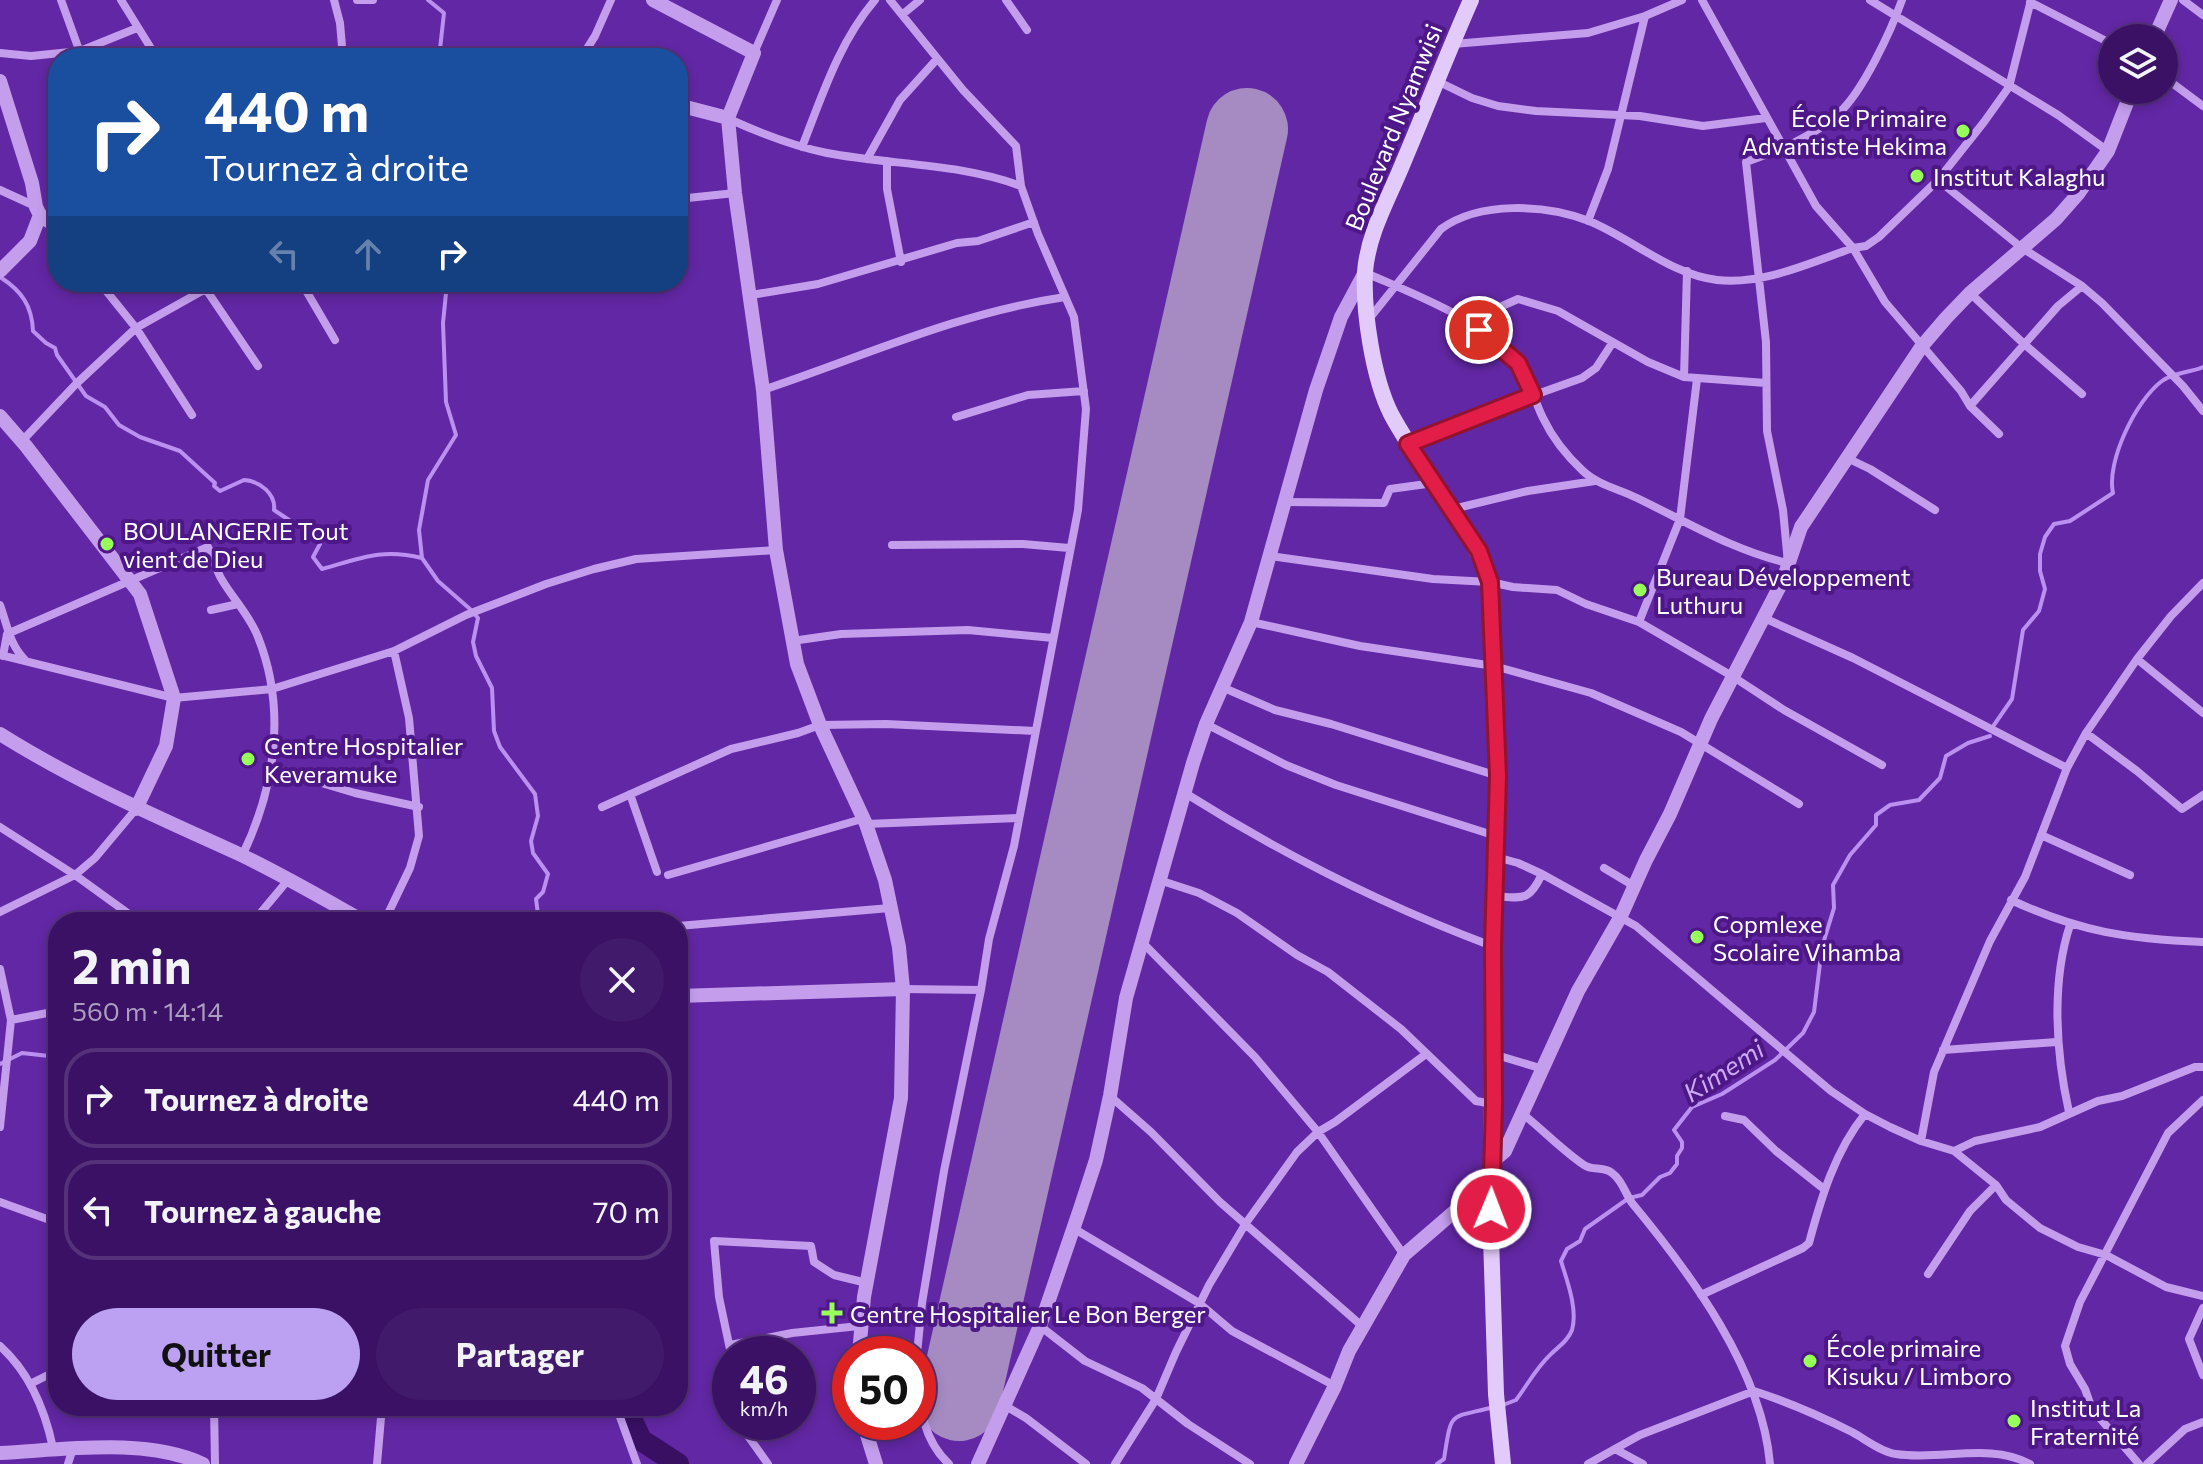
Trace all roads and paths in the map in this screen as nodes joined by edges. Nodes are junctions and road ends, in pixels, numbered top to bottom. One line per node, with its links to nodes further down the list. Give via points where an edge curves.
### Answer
1 (61, 0): 30 (street)
2 (121, 0): 26 (street)
3 (334, 0): 33 (street)
4 (357, 0): 5 (street)
5 (373, 0)
6 (611, 0): 34 (street)
7 (653, 0): 36 (street)
8 (777, 0): 36 (street)
9 (875, 0): 49 (street, via 859,18 835,65)
10 (890, 0): 21 (street)
11 (920, 0): 21 (street)
12 (1006, 0): 27 (street)
13 (1471, 0): 29 (main road, Boulevard Nyamwisi)
14 (1682, 0): 23 (street)
15 (1702, 0): 48 (street)
16 (1870, 0): 24 (street)
17 (1902, 0): 24 (street)
18 (2171, 0): 25 (street)
19 (2183, 0): 22 (street)
20 (2031, 1): 28 (street); 41 (street)
21 (903, 14): 38 (street)
22 (2203, 15)
23 (1645, 16): 29 (street, via 1588,33); 46 (street)
24 (1896, 17): 41 (street); 50 (street, via 1841,111)
25 (2160, 24)
26 (137, 28): 31 (street); 32 (street)
27 (1027, 30)
28 (2098, 37)
29 (1450, 45): 40 (main road, Boulevard Nyamwisi)
30 (79, 48)
31 (94, 48)
32 (150, 48)
33 (342, 48)
34 (587, 48)
35 (0, 53): 37 (street)
36 (754, 53): 47 (street)
37 (48, 55)
38 (937, 59): 52 (street, via 900,100); 55 (street, via 981,112 1012,139)
39 (0, 81): 59 (street)
40 (1436, 81): 46 (street, via 1498,106); 70 (main road, Boulevard Nyamwisi, via 1374,230)
41 (2009, 87): 51 (street); 54 (street)
42 (2178, 87): 44 (street)
43 (2126, 104): 51 (street)
44 (2203, 106)
45 (688, 108): 47 (street)
46 (1621, 116): 48 (street, via 1703,126); 61 (street)
47 (728, 118): 49 (street); 57 (street)
48 (1766, 118): 50 (street)
49 (802, 147): 52 (street)
50 (1783, 147): 65 (street, via 1816,206); 71 (street, via 1746,162)
51 (2108, 151): 66 (street, via 2056,219)
52 (867, 159): 53 (street)
53 (887, 161): 55 (street); 67 (street)
54 (1938, 180): 65 (street, via 1879,237); 66 (street)
55 (1021, 186): 62 (street)
56 (0, 190): 59 (street)
57 (735, 193): 58 (street); 79 (street)
58 (688, 198)
59 (38, 211): 60 (street); 64 (street)
60 (48, 218)
61 (1588, 221): 69 (street); 72 (street, via 1546,211 1480,210 1441,229)
62 (1034, 222): 67 (street); 80 (street)
63 (48, 230): 64 (street)
64 (30, 241): 68 (street)
65 (1853, 248): 71 (street); 87 (street, via 1885,302)
66 (2022, 248): 73 (street); 78 (street)
67 (901, 262): 79 (street)
68 (0, 271)
69 (1687, 271): 71 (street, via 1712,279); 89 (street)
70 (1366, 273): 72 (street); 81 (main road, Boulevard Nyamwisi); 107 (street, via 1341,317)
71 (1758, 279): 91 (street)
72 (1395, 286): 81 (street); 83 (street)
73 (2082, 286): 86 (street); 96 (street)
74 (107, 292): 82 (street)
75 (192, 292): 82 (street)
76 (208, 292): 88 (street)
77 (307, 292): 84 (street)
78 (1970, 293): 86 (street); 87 (street)
79 (751, 295): 92 (street)
80 (1065, 297): 92 (street, via 961,319); 93 (street, via 1074,317)
81 (1369, 320): 103 (main road, Boulevard Nyamwisi, via 1379,383)
82 (136, 328): 98 (street); 102 (street)
83 (1479, 330): 85 (street, via 1500,307 1518,299 1558,311); 95 (street, via 1518,363)
84 (335, 340)
85 (1613, 342): 89 (street); 95 (street, via 1596,368 1582,378)
86 (2023, 343): 94 (street); 97 (street)
87 (1922, 346): 97 (street); 104 (street)
88 (258, 366)
89 (1684, 377): 90 (street)
90 (1697, 379): 91 (street); 110 (street)
91 (1766, 383): 115 (street, via 1767,431)
92 (763, 390): 113 (street)
93 (1084, 391): 100 (street, via 1028,395); 112 (street, via 1078,510)
94 (2082, 394)
95 (1533, 395): 103 (street); 105 (street, via 1566,453)
96 (2201, 404)
97 (1970, 406): 101 (street)
98 (192, 415)
99 (0, 416): 102 (street)
100 (956, 417)
101 (1999, 434)
102 (22, 441): 116 (street)
103 (1408, 444): 106 (main road, Boulevard Nyamwisi)
104 (1846, 457): 109 (street); 115 (street, via 1801,527)
105 (1595, 481): 108 (street); 110 (street)
106 (1434, 483): 107 (street, via 1390,489 1384,503); 108 (main road, Boulevard Nyamwisi)
107 (1286, 502): 114 (street)
108 (1453, 509): 117 (main road, Boulevard Nyamwisi, via 1479,551)
109 (1935, 510)
110 (1680, 519): 115 (street, via 1738,548); 124 (street)
111 (892, 545): 112 (street)
112 (1069, 548): 126 (street)
113 (776, 550): 127 (street); 128 (street, via 636,559 594,569 466,615)
114 (1270, 556): 117 (street); 123 (street)
115 (1788, 563): 122 (street)
116 (129, 581): 119 (street, via 208,547); 125 (street); 136 (street, via 140,594)
117 (1490, 582): 124 (street, via 1557,590); 132 (main road, Boulevard Nyamwisi)
118 (2203, 583): 130 (street)
119 (238, 604): 121 (street); 135 (street, via 258,637)
120 (0, 605): 125 (street)
121 (211, 610)
122 (1764, 618): 133 (street); 146 (street)
123 (1251, 622): 132 (street, via 1360,646); 134 (street)
124 (1639, 622): 133 (street)
125 (7, 634): 129 (street); 131 (street)
126 (1053, 638): 127 (street, via 968,630 855,633); 140 (street)
127 (792, 641): 139 (street)
128 (394, 651): 135 (street); 152 (street, via 409,718)
129 (2, 655): 131 (street)
130 (2137, 659): 137 (street); 141 (street)
131 (27, 662): 136 (street)
132 (1494, 666): 143 (street, via 1591,693); 147 (main road, Boulevard Nyamwisi)
133 (1732, 676): 143 (street); 144 (street)
134 (1224, 688): 138 (street); 147 (street, via 1275,710)
135 (272, 689): 136 (street); 145 (street)
136 (174, 698): 154 (street, via 160,763)
137 (2203, 713)
138 (1206, 724): 148 (street); 159 (street, via 1336,785)
139 (820, 725): 140 (street); 149 (street, via 731,749); 156 (street)
140 (1035, 731): 155 (street)
141 (2086, 733): 146 (street); 150 (street, via 2182,809)
142 (0, 734): 154 (street)
143 (1701, 743): 151 (street); 170 (street)
144 (1882, 765)
145 (271, 768): 152 (street); 160 (street, via 266,800)
146 (2067, 768): 158 (street)
147 (1498, 776): 159 (main road, Boulevard Nyamwisi)
148 (1185, 793): 169 (street); 184 (street, via 1390,906)
149 (630, 794): 153 (street); 163 (street)
150 (2203, 795)
151 (1799, 804)
152 (419, 807): 178 (street, via 419,836 410,868)
153 (602, 807)
154 (136, 809): 160 (street); 165 (street)
155 (1019, 818): 156 (street); 187 (street)
156 (864, 822): 166 (street); 173 (street)
157 (0, 827): 165 (street)
158 (2041, 835): 167 (street); 172 (street)
159 (1497, 837): 161 (main road, Boulevard Nyamwisi)
160 (242, 856): 168 (street)
161 (1496, 857): 164 (street); 171 (main road, Boulevard Nyamwisi)
162 (1604, 868): 170 (street)
163 (657, 872)
164 (1542, 874): 171 (street, via 1530,895); 179 (street)
165 (75, 875): 174 (street); 175 (street)
166 (668, 875)
167 (2130, 875)
168 (288, 880): 176 (street); 177 (street)
169 (1159, 880): 182 (street); 193 (street, via 1237,913 1328,972)
170 (1634, 886): 179 (street)
171 (1494, 896): 184 (main road, Boulevard Nyamwisi)
172 (2011, 900): 181 (street); 192 (street)
173 (890, 908): 180 (street); 186 (street)
174 (0, 912)
175 (126, 912)
176 (261, 912)
177 (347, 912)
178 (389, 912)
179 (1621, 916): 196 (street, via 1578,991); 202 (street)
180 (688, 925)
181 (2070, 925): 183 (street, via 2141,939); 191 (street)
182 (1142, 942): 197 (street, via 1126,998); 205 (street, via 1255,1057)
183 (2203, 942)
184 (1493, 946): 194 (main road, Boulevard Nyamwisi)
185 (0, 969): 190 (street)
186 (903, 989): 187 (street); 188 (street); 219 (street, via 901,1098)
187 (981, 990): 230 (street, via 944,1171)
188 (688, 996)
189 (48, 1013): 190 (street)
190 (11, 1020): 204 (street)
191 (2057, 1042): 192 (street); 200 (street)
192 (1943, 1050): 206 (street)
193 (1426, 1054): 199 (street, via 1476,1101); 205 (street)
194 (1493, 1054): 196 (street); 199 (main road, Boulevard Nyamwisi)
195 (2203, 1067): 200 (street)
196 (1543, 1069): 201 (street)
197 (1110, 1096): 214 (street); 215 (street)
198 (2203, 1100): 217 (street, via 2168,1133)
199 (1494, 1104): 208 (main road, Boulevard Nyamwisi)
200 (2069, 1112): 207 (street, via 2040,1127)
201 (1523, 1114): 208 (street, via 1505,1151); 220 (street, via 1587,1168 1614,1174)
202 (1865, 1114): 206 (street); 211 (street, via 1851,1131)
203 (1725, 1116): 211 (street, via 1744,1120)
204 (0, 1127)
205 (1318, 1132): 214 (street, via 1297,1152); 216 (street)
206 (1921, 1141): 207 (street)
207 (1954, 1151): 210 (street)
208 (1493, 1161): 209 (main road, Boulevard Nyamwisi)
209 (1491, 1180): 216 (street); 264 (main road, Boulevard Nyamwisi)
210 (1996, 1185): 217 (street, via 2040,1228); 218 (street, via 1970,1211)
211 (1824, 1189): 220 (street, via 1809,1243)
212 (0, 1202): 213 (street)
213 (48, 1219)
214 (1246, 1223): 222 (street); 226 (street)
215 (1073, 1228): 222 (street); 225 (street)
216 (1404, 1255): 226 (street)
217 (2106, 1255): 221 (street, via 2148,1280); 269 (street, via 2080,1302 2065,1346 2092,1409)
218 (1928, 1274)
219 (867, 1283): 224 (street); 227 (street, via 834,1275 814,1262 811,1246 714,1241)
220 (1701, 1295): 236 (street)
221 (2203, 1296)
222 (1199, 1303): 235 (street, via 1232,1331); 237 (street)
223 (2203, 1308): 233 (street, via 2189,1339)
224 (859, 1326): 228 (street); 229 (street)
225 (1040, 1326): 237 (street, via 1085,1361); 238 (street)
226 (1362, 1326): 235 (street)
227 (728, 1336)
228 (781, 1336)
229 (859, 1336)
230 (919, 1336)
231 (0, 1346): 234 (street)
232 (48, 1375): 234 (street)
233 (2203, 1375)
234 (30, 1384): 246 (street)
235 (1335, 1386): 263 (street)
236 (1754, 1391): 248 (street); 250 (street, via 1798,1407); 267 (street)
237 (1156, 1399): 261 (street); 262 (street)
238 (1004, 1405): 259 (street); 260 (street)
239 (214, 1416): 253 (street)
240 (381, 1416): 254 (street)
241 (620, 1416): 255 (street)
242 (2203, 1422): 270 (street, via 2185,1429)
243 (751, 1440): 256 (street)
244 (869, 1440): 257 (street)
245 (929, 1440): 258 (street)
246 (53, 1448): 247 (street); 249 (street)
247 (73, 1448): 251 (street); 252 (street, via 168,1451)
248 (1615, 1449): 265 (street); 266 (street)
249 (0, 1453)
250 (1892, 1459): 268 (street, via 1996,1453)
251 (68, 1464)
252 (203, 1464)
253 (215, 1464)
254 (377, 1464)
255 (637, 1464)
256 (768, 1464)
257 (876, 1464)
258 (949, 1464)
259 (978, 1464)
260 (1086, 1464)
261 (1115, 1464)
262 (1250, 1464)
263 (1296, 1464)
264 (1503, 1464)
265 (1588, 1464)
266 (1643, 1464)
267 (1770, 1464)
268 (2030, 1464)
269 (2139, 1464)
270 (2147, 1464)

